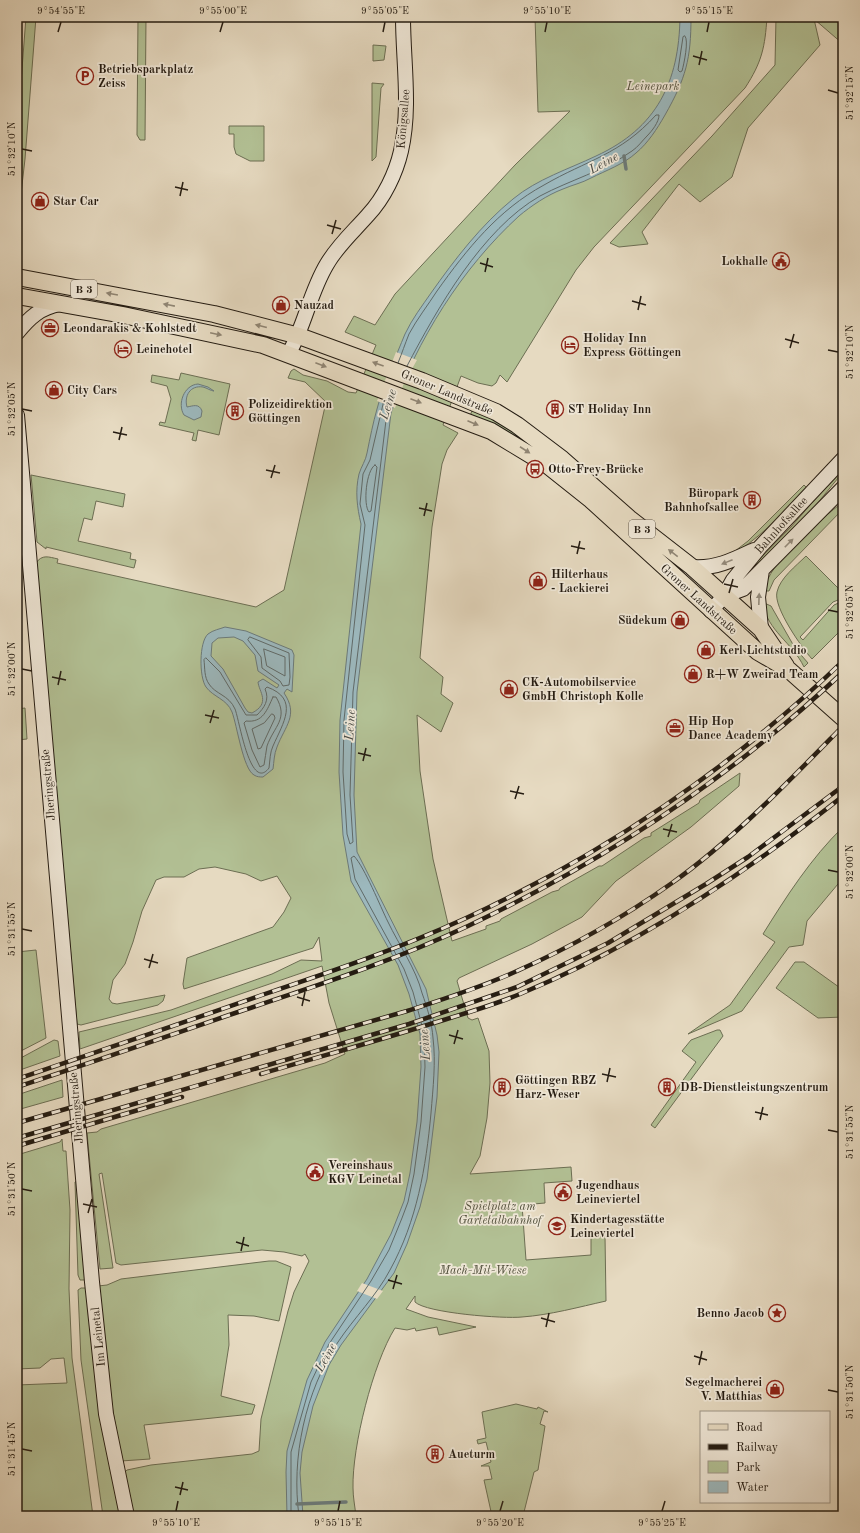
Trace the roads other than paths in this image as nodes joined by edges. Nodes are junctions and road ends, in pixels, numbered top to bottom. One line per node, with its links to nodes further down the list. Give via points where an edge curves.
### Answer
1 (403, 17): 6 (main road, Königsallee, via 405,120 398,162 381,198 331,257 308,305)
2 (17, 277): 6 (main road, Groner Landstraße / B 3, one-way to 2, via 214,314)
3 (17, 296): 4 (main road, Groner Landstraße / B 3)
4 (60, 304): 5 (main road, via 37,311); 7 (main road, Groner Landstraße / B 3, one-way to 7, via 224,336)
5 (17, 332)
6 (299, 336): 7 (main road, Königsallee); 12 (main road, Groner Landstraße / B 3, one-way to 6, via 629,518 562,459 496,412)
7 (290, 353): 15 (main road, Groner Landstraße / B 3, one-way to 15, via 491,431 547,465 591,500)
8 (17, 414): 19 (main road, Jheringstraße)
9 (843, 459): 11 (main road, Bahnhofsallee)
10 (843, 488): 13 (main road, Bahnhofsallee, one-way to 10)
11 (760, 547): 12 (main road, one-way to 12, via 721,565); 14 (main road, Bahnhofsallee, via 733,580)
12 (692, 567): 14 (main road, Groner Landstraße / B 3)
13 (762, 570): 14 (main road, Bahnhofsallee, via 743,589); 16 (main road, one-way to 13, via 758,597)
14 (724, 596): 15 (main road, Bahnhofsallee); 16 (main road, Groner Landstraße / B 3)
15 (711, 611): 17 (main road, Groner Landstraße / B 3, via 758,652)
16 (761, 629): 17 (main road, Groner Landstraße / B 3)
17 (789, 670): 18 (main road, Groner Landstraße / B 3)
18 (843, 718)
19 (81, 1156): 20 (main road, Im Leinetal, via 106,1414)
20 (127, 1516)

